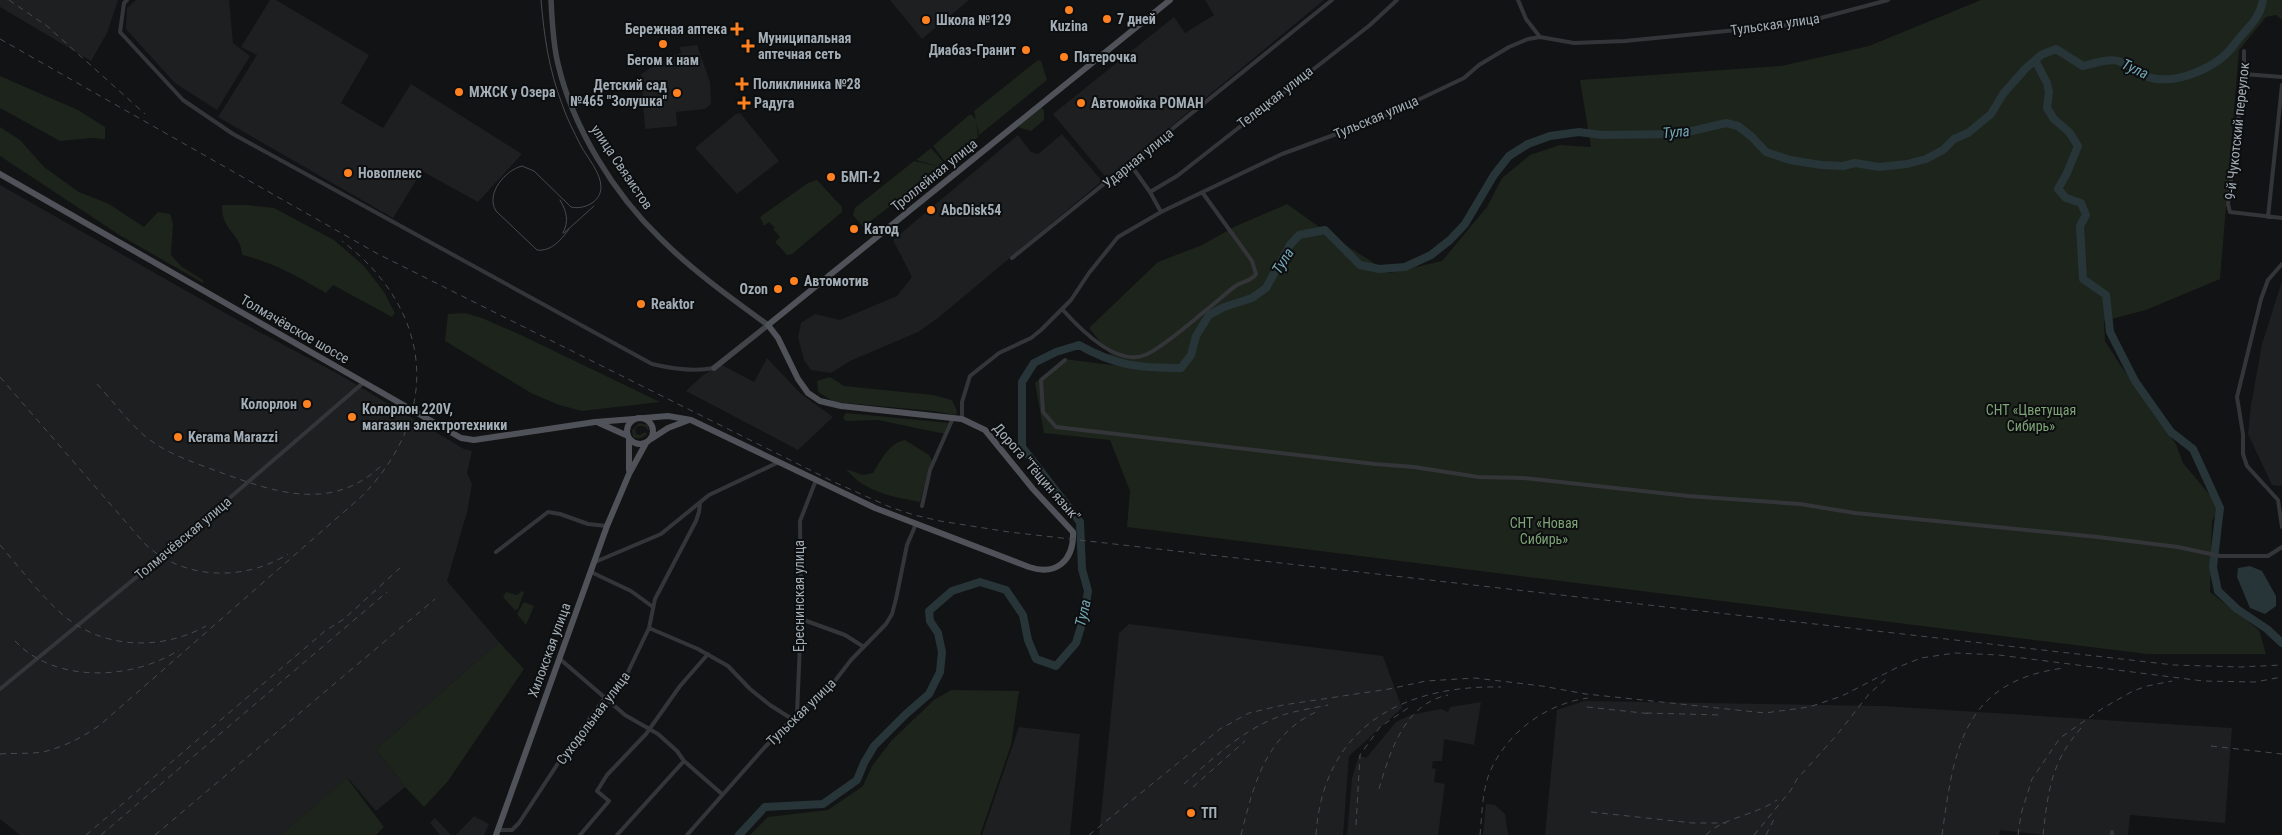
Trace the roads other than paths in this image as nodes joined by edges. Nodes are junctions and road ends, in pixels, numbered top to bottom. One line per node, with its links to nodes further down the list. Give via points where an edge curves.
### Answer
1 (127, 0): 25 (street, via 120,32 183,100 233,134 652,364 700,371)
2 (550, 0): 23 (main road, улица Связистов, via 558,63 572,109 598,158 633,210 660,239)
3 (1332, 0): 13 (street, Ударная улица)
4 (1397, 0): 15 (street, Телецкая улица, via 1370,25 1177,176)
5 (1518, 0): 8 (street, via 1526,19)
6 (1888, 0): 8 (street, Тульская улица, via 1798,24 1574,43)
7 (1166, 1): 23 (main road, Троллейная улица)
8 (1540, 37): 16 (street, Тульская улица, via 1509,46 1464,78 1380,118 1282,154)
9 (2244, 51): 10 (street, 9-й Чукотский переулок)
10 (2244, 74): 11 (street); 18 (street, 9-й Чукотский переулок, via 2228,204 2230,212)
11 (2282, 77)
12 (2282, 85): 18 (street)
13 (1130, 164): 15 (street); 20 (street, Ударная улица)
14 (0, 174): 26 (main road, Толмачёвское шоссе)
15 (1150, 192): 17 (street)
16 (1202, 192): 17 (street, Тульская улица); 22 (street, via 1252,261 1254,278 1238,285 1144,356 1125,357 1110,351)
17 (1161, 212): 22 (street, Тульская улица, via 1118,237)
18 (2268, 216): 19 (street)
19 (2282, 218)
20 (1012, 258)
21 (2282, 264): 42 (street, via 2268,280 2260,298 2237,397 2247,466 2278,500)
22 (1062, 309): 29 (street, Тульская улица, via 1031,338 998,353 970,376 962,402)
23 (768, 325): 25 (main road, Троллейная улица); 28 (main road, Дорога "Тёщин язык", via 798,379 808,393 820,401)
24 (1065, 360): 43 (street, via 1041,380 1043,412 1056,427 1478,476 1800,504 1855,514 2098,537 2220,556 2268,556)
25 (714, 368)
26 (363, 383): 32 (main road, Толмачёвское шоссе, via 461,438 474,440); 53 (street, Толмачёвская улица, via 161,557)
27 (644, 418): 30 (main road); 31 (main road, Дорога "Тёщин язык", via 668,416); 34 (main road, via 653,428)
28 (953, 418): 29 (main road, Дорога "Тёщин язык"); 39 (street, via 930,470)
29 (962, 419): 40 (main road, Дорога "Тёщин язык", via 990,434 1033,490 1069,526 1074,541 1070,552 1058,567 1043,570)
30 (634, 420): 32 (main road, Толмачёвское шоссе); 33 (main road, via 629,424)
31 (691, 420): 34 (main road, via 668,428); 35 (main road, Дорога "Тёщин язык")
32 (595, 422): 33 (main road)
33 (628, 437): 34 (main road, via 640,444); 36 (main road)
34 (648, 441): 36 (main road, Хилокская улица)
35 (779, 462): 37 (main road, Дорога "Тёщин язык"); 38 (street, via 709,495)
36 (629, 474): 41 (main road, Хилокская улица)
37 (816, 480): 40 (main road, Дорога "Тёщин язык"); 48 (street, Ереснинская улица, via 800,521)
38 (700, 503): 45 (street, via 661,534); 47 (street, Суходольная улица, via 696,521)
39 (922, 506)
40 (916, 524): 50 (street, Тульская улица, via 902,562 892,614 878,635)
41 (607, 526): 44 (street, via 548,512); 45 (main road, Хилокская улица)
42 (2282, 527)
43 (2282, 547)
44 (496, 552)
45 (595, 562): 46 (main road, Хилокская улица)
46 (592, 572): 47 (street, via 631,591); 52 (main road, Хилокская улица)
47 (653, 607): 49 (street, Суходольная улица)
48 (800, 619): 50 (street, via 846,635); 55 (street, Ереснинская улица)
49 (649, 628): 51 (street); 54 (street, Суходольная улица, via 627,674)
50 (864, 648): 55 (street, Тульская улица, via 831,686)
51 (708, 654): 56 (street, via 728,666 750,689); 57 (street)
52 (559, 658): 54 (street); 60 (main road, Хилокская улица)
53 (0, 689)
54 (604, 699): 57 (street); 60 (street, Суходольная улица, via 519,823 512,830)
55 (797, 714): 56 (street, Тульская улица)
56 (792, 719): 59 (street, Тульская улица)
57 (650, 728): 58 (street); 61 (street, via 607,775 598,791 609,801)
58 (684, 761): 59 (street); 62 (street)
59 (722, 794): 63 (street, Тульская улица)
60 (497, 833)
61 (580, 835)
62 (617, 835)
63 (687, 835)

